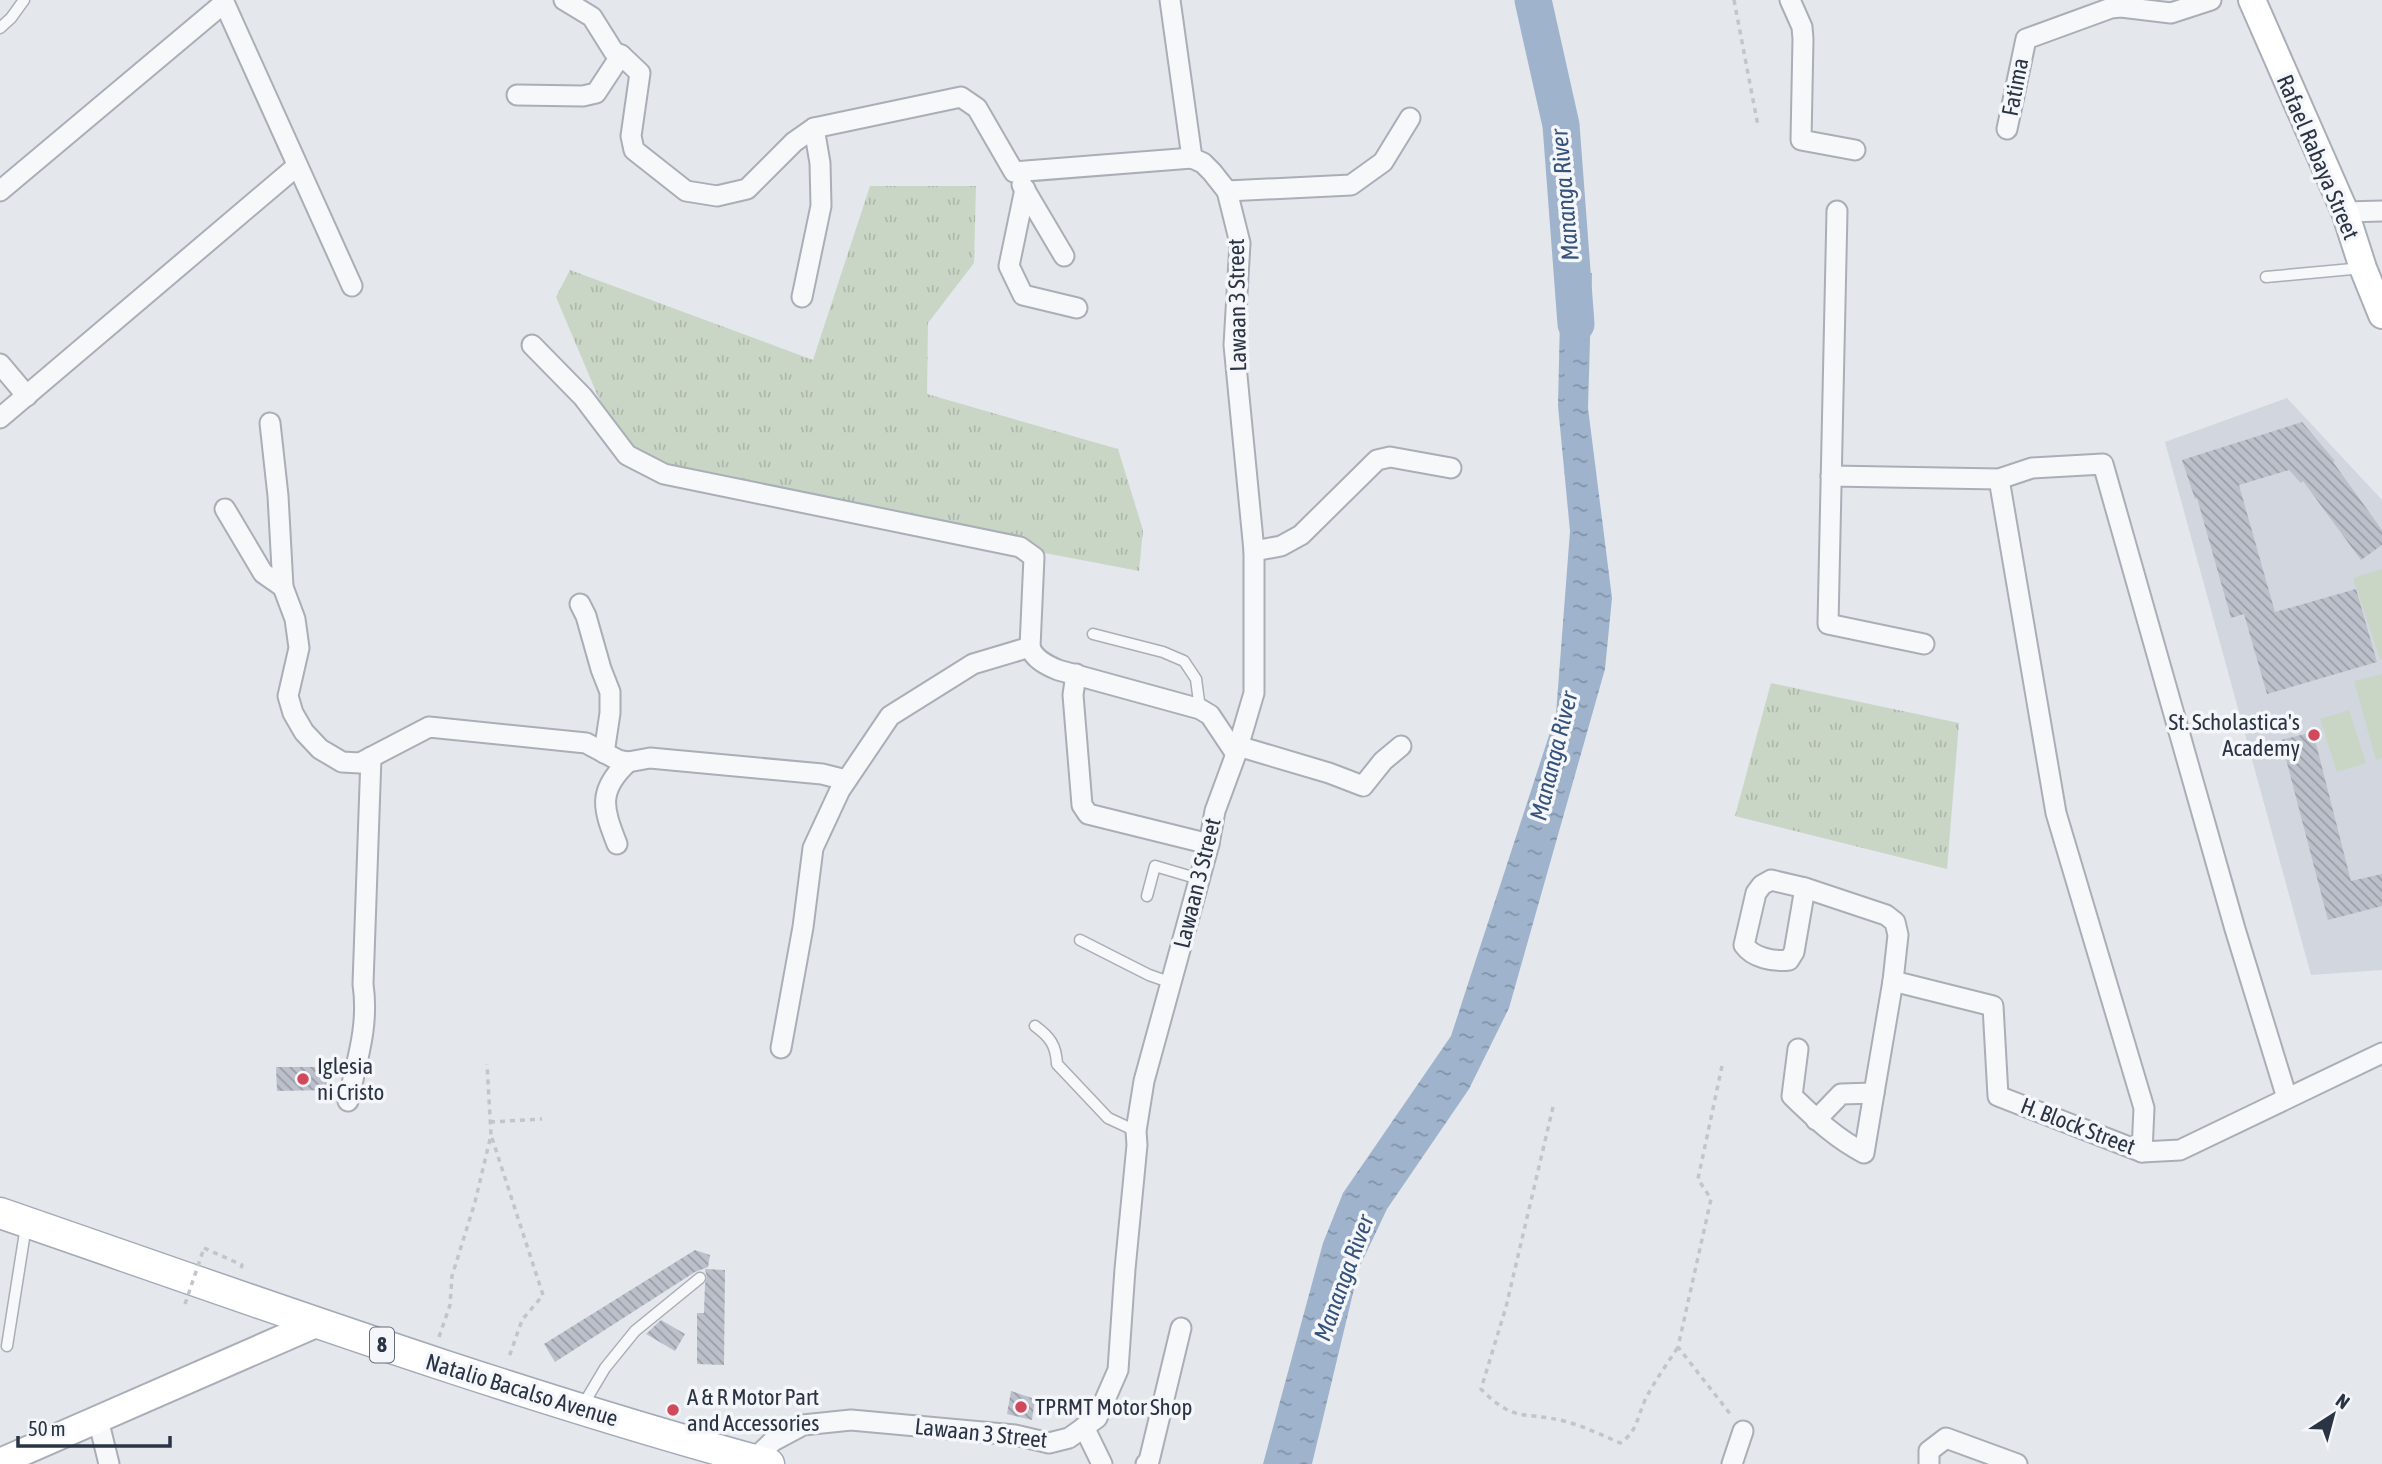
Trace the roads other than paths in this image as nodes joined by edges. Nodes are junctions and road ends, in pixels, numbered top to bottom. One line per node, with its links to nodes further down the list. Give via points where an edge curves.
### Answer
1 (24, 0): 8 (lane)
2 (564, 0): 9 (street, via 592,18 614,52)
3 (1170, 0): 15 (street)
4 (1790, 0): 14 (street, via 1803,38 1801,140)
5 (2211, 0): 13 (street, Fatima, via 2171,13 2111,8 2031,37 2024,45)
6 (2252, 0): 23 (street, Rafael Rabaya Street)
7 (224, 2): 16 (street); 19 (street)
8 (0, 28)
9 (621, 55): 10 (street, via 596,93); 12 (street, via 640,73 631,136 634,150 686,191 718,197 747,189)
10 (517, 95)
11 (1410, 117): 20 (street, via 1383,162 1351,185)
12 (814, 128): 17 (street, via 961,97 978,108); 28 (street, via 821,206)
13 (2007, 129)
14 (1855, 150)
15 (1192, 158): 17 (street); 20 (street, Lawaan 3 Street, via 1203,163)
16 (297, 166): 27 (street); 33 (street)
17 (1014, 172): 18 (street)
18 (1025, 189): 24 (street); 29 (street, via 1009,265 1023,295)
19 (0, 191)
20 (1227, 191): 40 (street, Lawaan 3 Street, via 1240,243 1234,345)
21 (1837, 211): 37 (street)
22 (2382, 211): 23 (street)
23 (2345, 212): 25 (street, Rafael Rabaya Street)
24 (1064, 256)
25 (2363, 268): 26 (lane); 30 (street, Rafael Rabaya Street)
26 (2266, 277)
27 (352, 286)
28 (802, 297)
29 (1077, 308)
30 (2382, 315)
31 (532, 345): 45 (street, via 583,397 627,455 664,474 1020,547 1034,557)
32 (0, 364): 33 (street)
33 (27, 396): 34 (street)
34 (0, 418)
35 (270, 423): 41 (street)
36 (1451, 468): 40 (street, via 1390,457 1377,460 1301,535 1281,546)
37 (1831, 476): 38 (street); 44 (street, via 1828,624)
38 (1999, 479): 67 (street, via 2032,468 2103,464); 71 (street, via 2056,813 2144,1108)
39 (225, 509): 41 (street, via 263,573)
40 (1254, 551): 49 (street, Lawaan 3 Street, via 1254,693)
41 (283, 587): 51 (street, via 299,648 288,696 293,713 326,754 342,762)
42 (580, 604): 50 (street, via 610,692)
43 (1093, 634): 47 (lane, via 1184,661 1196,679)
44 (1924, 644)
45 (1030, 647): 46 (street, via 1044,664); 53 (street, via 972,664 890,716)
46 (1076, 674): 47 (street); 55 (street, via 1073,695 1082,805 1088,814)
47 (1200, 709): 49 (street)
48 (1401, 746): 49 (street, via 1363,786)
49 (1237, 750): 55 (street, Lawaan 3 Street, via 1214,810)
50 (604, 753): 51 (street, via 586,743 429,727); 52 (street)
51 (371, 757): 68 (street, via 366,1009)
52 (628, 762): 53 (street, via 650,758); 54 (street, via 606,795 605,813)
53 (846, 780): 63 (street, via 813,848)
54 (617, 844)
55 (1209, 844): 56 (street, Lawaan 3 Street)
56 (1199, 879): 58 (lane, via 1155,866); 61 (street, Lawaan 3 Street)
57 (1805, 888): 60 (street, via 1895,922)
58 (1147, 896)
59 (1080, 940): 61 (lane)
60 (1893, 981): 66 (street); 71 (street, H. Block Street, via 1993,1006 1998,1096)
61 (1172, 983): 70 (street, Lawaan 3 Street, via 1144,1081)
62 (1035, 1026): 70 (lane, via 1056,1049 1057,1064 1098,1108)
63 (781, 1048)
64 (1798, 1049): 69 (street, via 1792,1096)
65 (2382, 1053): 67 (street, H. Block Street)
66 (1874, 1093): 69 (street, via 1841,1094); 69 (street, via 1864,1153)
67 (2287, 1098): 71 (street, H. Block Street, via 2180,1150)
68 (348, 1101)
69 (1816, 1120)
70 (1136, 1130): 79 (street, Lawaan 3 Street, via 1118,1370 1097,1418)
71 (2142, 1152)
72 (13, 1218): 74 (main road, Natalio Bacalso Avenue / 8); 76 (lane)
73 (700, 1279): 77 (lane, via 635,1331 605,1368)
74 (318, 1323): 77 (main road, Natalio Bacalso Avenue / 8); 78 (street)
75 (1181, 1328): 86 (street)
76 (7, 1346)
77 (581, 1409): 81 (main road, Natalio Bacalso Avenue / 8)
78 (98, 1419): 82 (street); 84 (street)
79 (1084, 1427): 83 (street, Lawaan 3 Street, via 1069,1438 1049,1443 1015,1435 851,1419 803,1425 773,1441); 85 (street)
80 (1743, 1431): 87 (street)
81 (724, 1459): 83 (main road, Natalio Bacalso Avenue / 8)
82 (0, 1462)
83 (761, 1462)
84 (109, 1464)
85 (1102, 1464)
86 (1146, 1464)
87 (1732, 1464)
88 (1929, 1464): 89 (street, via 1929,1451 1946,1438)
89 (2017, 1464)

